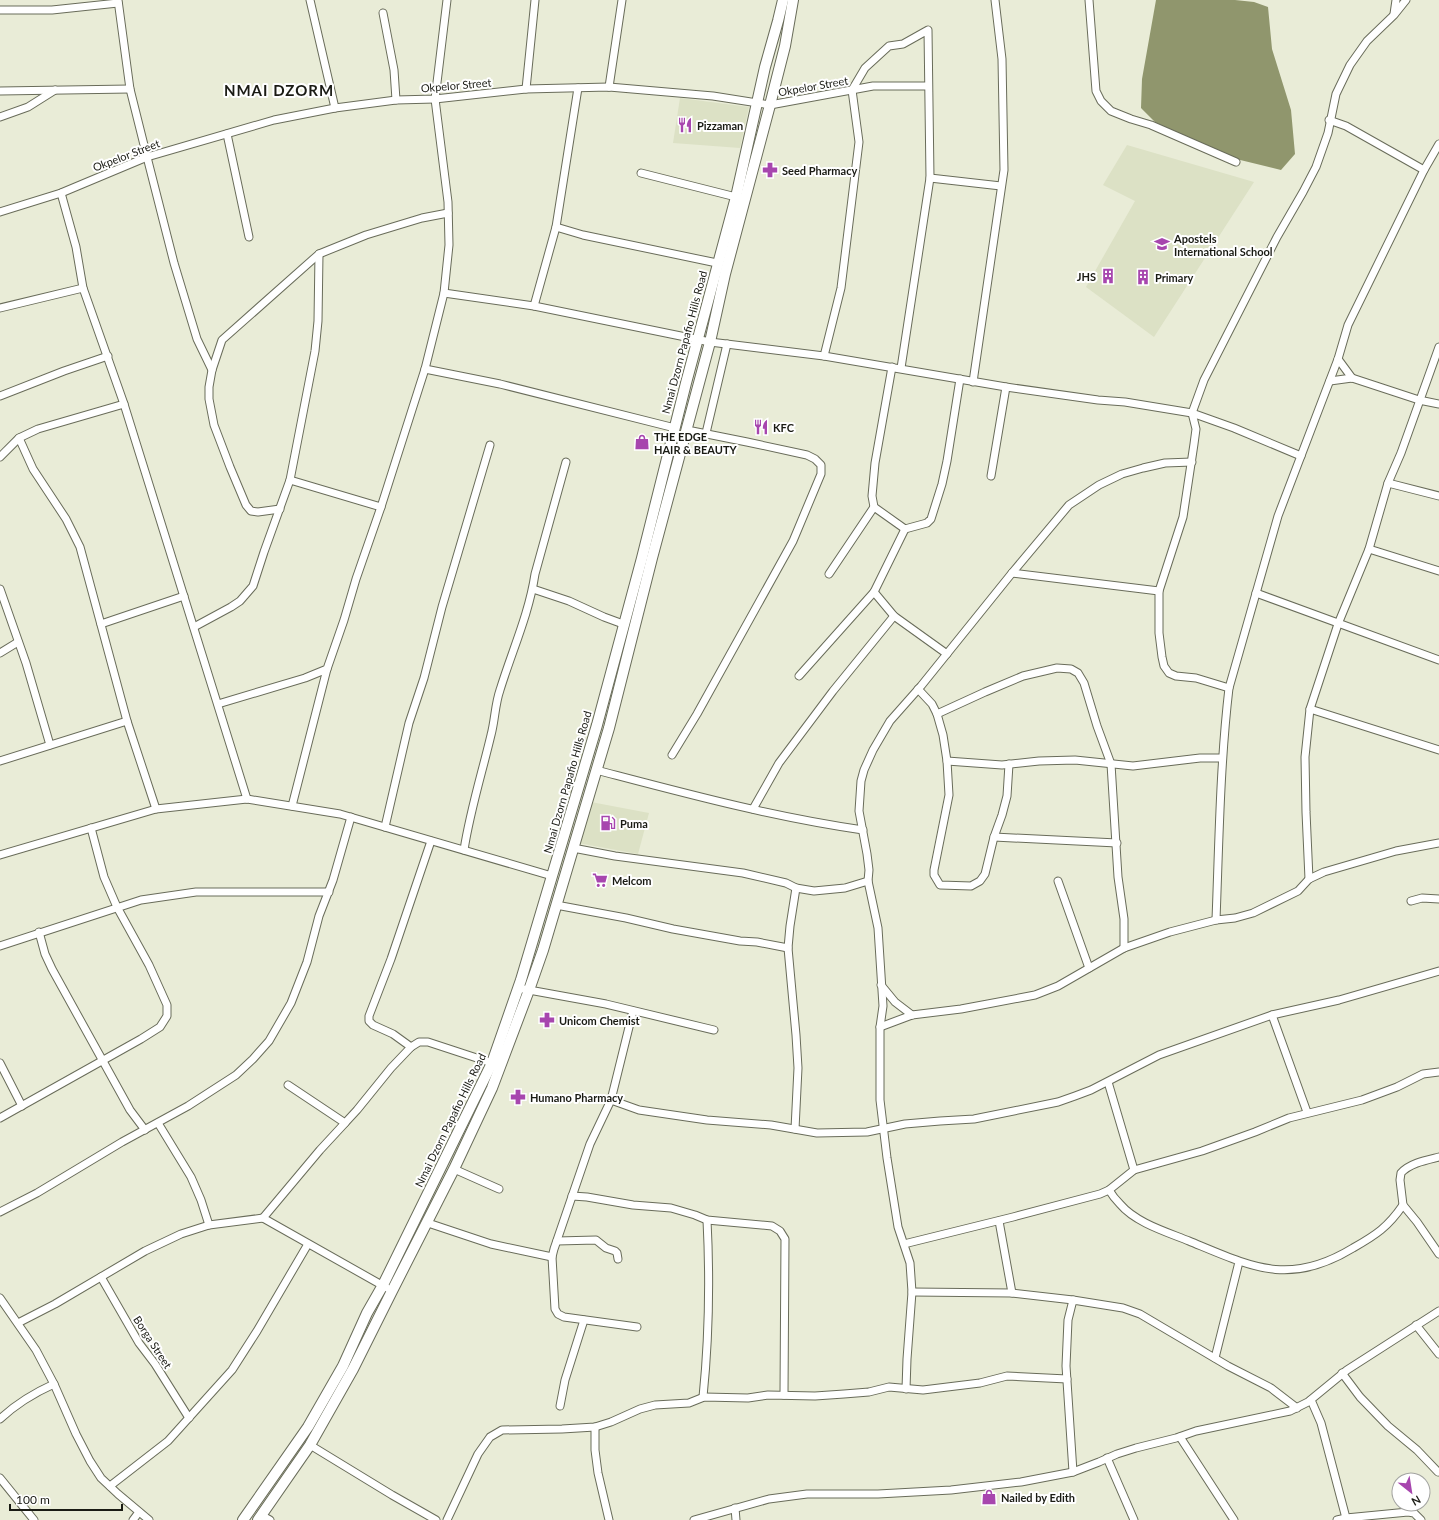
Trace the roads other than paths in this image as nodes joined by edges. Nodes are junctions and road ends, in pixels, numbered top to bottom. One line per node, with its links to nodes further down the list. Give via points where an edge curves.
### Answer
1 (310, 0): 27 (street)
2 (447, 0): 23 (street)
3 (535, 0): 19 (street)
4 (622, 0): 17 (street)
5 (783, 0): 25 (street, Nmai Dzorn Papafio Hills Road)
6 (793, 0): 26 (street, Nmai Dzorn Papafio Hills Road, via 785,46)
7 (995, 0): 37 (street, via 1002,59 1004,170)
8 (1089, 0): 33 (street, via 1096,91 1101,101 1111,111 1151,125)
9 (1396, 0): 14 (street)
10 (1406, 0): 14 (street)
11 (118, 2): 12 (street, via 52,10); 18 (street)
12 (0, 10)
13 (383, 13): 24 (street, via 394,70)
14 (1394, 15): 29 (street, via 1367,41 1350,65 1336,94)
15 (928, 86): 22 (street, Okpelor Street, via 873,86); 22 (street, via 928,30 903,44 889,46 866,68); 36 (street)
16 (578, 88): 17 (street, Okpelor Street); 19 (street, Okpelor Street); 42 (street)
17 (609, 88): 25 (street, Okpelor Street)
18 (130, 89): 21 (street); 32 (street)
19 (526, 89): 23 (street, Okpelor Street)
20 (0, 90): 21 (street)
21 (55, 90): 28 (street, via 28,107)
22 (852, 90): 26 (street, Okpelor Street); 55 (street, via 859,142 841,288)
23 (435, 99): 24 (street, Okpelor Street); 41 (street)
24 (396, 100): 27 (street, Okpelor Street)
25 (757, 102): 26 (street, Okpelor Street); 39 (street, Nmai Dzorn Papafio Hills Road)
26 (770, 105): 51 (street, Nmai Dzorn Papafio Hills Road, via 725,274)
27 (335, 108): 30 (street, Okpelor Street, via 274,120)
28 (0, 117)
29 (1329, 120): 34 (street, via 1346,126); 70 (street, via 1328,133 1316,167 1204,380)
30 (227, 134): 32 (street, Okpelor Street); 43 (street)
31 (1439, 144): 34 (street)
32 (146, 157): 38 (street, Okpelor Street); 60 (street, via 197,339)
33 (1236, 162)
34 (1424, 170): 56 (street, via 1348,325)
35 (641, 173): 39 (street)
36 (930, 178): 37 (street); 58 (street)
37 (1001, 186): 64 (street)
38 (61, 193): 40 (street, Okpelor Street); 46 (street, via 76,247)
39 (736, 197): 45 (street, Nmai Dzorn Papafio Hills Road)
40 (0, 212)
41 (448, 213): 44 (street, via 366,235); 47 (street, via 449,245)
42 (556, 227): 45 (street); 48 (street)
43 (249, 237)
44 (319, 254): 60 (street, via 222,340); 81 (street, via 315,350)
45 (717, 264): 50 (street, Nmai Dzorn Papafio Hills Road)
46 (83, 288): 49 (street); 54 (street)
47 (444, 292): 48 (street); 59 (street)
48 (534, 306): 50 (street)
49 (0, 308)
50 (698, 339): 51 (street); 71 (street, Nmai Dzorn Papafio Hills Road)
51 (710, 342): 52 (street); 72 (street, Nmai Dzorn Papafio Hills Road)
52 (726, 344): 55 (street); 73 (street)
53 (1439, 347): 67 (street)
54 (108, 356): 66 (street); 68 (street)
55 (824, 356): 57 (street)
56 (1338, 358): 61 (street); 63 (street)
57 (892, 368): 58 (street); 85 (street, via 875,463 872,496)
58 (900, 368): 62 (street)
59 (424, 369): 71 (street, via 500,384); 84 (street)
60 (212, 370): 86 (street, via 210,412 246,505 251,511 258,512)
61 (1352, 378): 63 (street); 67 (street)
62 (960, 379): 64 (street); 87 (street, via 947,461 931,519 927,523)
63 (1330, 381): 76 (street)
64 (973, 382): 65 (street)
65 (1006, 387): 70 (street); 80 (street)
66 (0, 396)
67 (1419, 400): 69 (street); 82 (street)
68 (124, 404): 74 (street, via 38,429); 97 (street)
69 (1439, 404)
70 (1192, 413): 76 (street); 79 (street, via 1196,429)
71 (674, 428): 100 (street, Nmai Dzorn Papafio Hills Road)
72 (687, 430): 73 (street); 123 (street, Nmai Dzorn Papafio Hills Road)
73 (706, 433): 117 (street, via 807,455 821,465 821,474 793,541)
74 (19, 438): 77 (street); 99 (street, via 33,469 66,519 80,547)
75 (490, 445): 129 (street, via 409,723)
76 (1301, 456): 96 (street, via 1278,516)
77 (0, 457)
78 (566, 462): 93 (street)
79 (1192, 462): 90 (street, via 1166,463 1143,468 1106,481 1086,493 1069,505); 94 (street, via 1183,517)
80 (991, 476)
81 (290, 480): 84 (street); 86 (street)
82 (1388, 483): 83 (street); 88 (street)
83 (1439, 496)
84 (381, 507): 107 (street)
85 (874, 507): 87 (street); 91 (street)
86 (280, 508): 102 (street, via 253,586 240,601)
87 (905, 529): 95 (street)
88 (1369, 549): 89 (street); 101 (street)
89 (1439, 571)
90 (1012, 573): 94 (street); 105 (street)
91 (829, 574)
92 (0, 589): 103 (street)
93 (533, 589): 100 (street); 137 (street, via 499,691 492,733)
94 (1159, 591): 109 (street, via 1159,633 1164,666 1169,673)
95 (874, 592): 98 (street); 108 (street)
96 (1256, 593): 101 (street); 109 (street)
97 (184, 596): 99 (street); 102 (street)
98 (894, 616): 105 (street); 127 (street, via 779,763)
99 (101, 624): 114 (street)
100 (624, 624): 139 (street, Nmai Dzorn Papafio Hills Road)
101 (1338, 624): 106 (street); 112 (street)
102 (194, 627): 111 (street)
103 (18, 642): 104 (street); 115 (street)
104 (0, 653)
105 (947, 654): 110 (street)
106 (1439, 660)
107 (327, 669): 111 (street, via 306,678); 125 (street)
108 (799, 676)
109 (1229, 688): 118 (street)
110 (918, 689): 113 (street, via 932,704); 131 (street, via 890,721 864,770 859,811)
111 (218, 704): 124 (street)
112 (1310, 709): 116 (street); 140 (street, via 1305,757)
113 (937, 714): 120 (street); 122 (street, via 1023,676 1057,668 1071,669 1078,673 1084,683)
114 (127, 722): 115 (street); 126 (street)
115 (50, 745): 119 (street)
116 (1439, 750)
117 (672, 755)
118 (1222, 758): 122 (street, via 1133,766); 149 (street)
119 (0, 761)
120 (947, 761): 121 (street); 132 (street, via 949,795 934,870 940,885 971,886 980,881 985,874)
121 (1009, 764): 122 (street, via 1076,760); 132 (street, via 1007,796)
122 (1111, 764): 134 (street)
123 (596, 770): 127 (street); 136 (street, Nmai Dzorn Papafio Hills Road)
124 (247, 799): 125 (street); 126 (street)
125 (292, 806): 128 (street)
126 (156, 809): 130 (street)
127 (753, 809): 131 (street)
128 (351, 817): 129 (street); 144 (street)
129 (384, 827): 133 (street)
130 (91, 828): 138 (street); 148 (street, via 104,877)
131 (863, 830): 141 (street, via 869,870)
132 (994, 837): 134 (street)
133 (431, 840): 137 (street); 164 (street, via 369,1016 369,1021 373,1025 393,1034)
134 (1117, 843): 153 (street)
135 (1439, 843): 140 (street, via 1396,851 1324,872)
136 (573, 848): 143 (street, via 743,873 786,883); 147 (street, Nmai Dzorn Papafio Hills Road)
137 (464, 850): 139 (street)
138 (0, 855)
139 (552, 876): 157 (street, Nmai Dzorn Papafio Hills Road)
140 (1309, 879): 149 (street, via 1298,891 1253,913)
141 (868, 881): 143 (street, via 829,890); 156 (street, via 878,928)
142 (1058, 881): 154 (street)
143 (796, 888): 152 (street)
144 (329, 892): 148 (street, via 196,892 141,900); 175 (street, via 291,1003 269,1041 236,1075)
145 (1439, 899): 146 (street, via 1422,898)
146 (1412, 901)
147 (556, 905): 152 (street); 158 (street, Nmai Dzorn Papafio Hills Road)
148 (117, 907): 150 (street); 165 (street, via 156,980 166,1005 167,1016 160,1027)
149 (1216, 920): 153 (street)
150 (39, 932): 151 (street); 165 (street, via 45,954)
151 (0, 946)
152 (788, 948): 178 (street, via 798,1068)
153 (1124, 948): 154 (street)
154 (1089, 968): 160 (street, via 1058,986 1035,995)
155 (1439, 971): 161 (street, via 1339,1000)
156 (881, 985): 160 (street, via 895,1002); 162 (street, via 883,1006)
157 (518, 988): 158 (street); 167 (street, Nmai Dzorn Papafio Hills Road)
158 (529, 990): 159 (street); 181 (street, Nmai Dzorn Papafio Hills Road, via 492,1088)
159 (633, 1011): 163 (street); 171 (street)
160 (912, 1015): 162 (street)
161 (1272, 1015): 169 (street, via 1159,1055); 173 (street)
162 (880, 1027): 177 (street, via 880,1100)
163 (714, 1030)
164 (411, 1047): 167 (street, via 419,1042 428,1042); 176 (street)
165 (102, 1060): 172 (street); 179 (street, via 130,1110)
166 (0, 1063): 172 (street)
167 (492, 1063): 201 (street, Nmai Dzorn Papafio Hills Road)
168 (1439, 1072): 173 (street, via 1423,1074 1362,1100)
169 (1108, 1082): 177 (street, via 1058,1102 974,1120 905,1124); 182 (street)
170 (288, 1085): 176 (street)
171 (611, 1100): 178 (street, via 645,1111); 185 (street, via 590,1144)
172 (22, 1106): 174 (street)
173 (1307, 1112): 182 (street, via 1202,1151)
174 (0, 1118)
175 (158, 1123): 179 (street); 192 (street, via 191,1177)
176 (345, 1123): 188 (street)
177 (884, 1128): 178 (street, via 867,1132 817,1133); 195 (street, via 898,1227)
178 (795, 1129)
179 (145, 1130): 187 (street)
180 (1439, 1157): 186 (street, via 1407,1168 1401,1173)
181 (454, 1169): 183 (street); 191 (street, Nmai Dzorn Papafio Hills Road)
182 (1134, 1170): 184 (street)
183 (499, 1189)
184 (1109, 1190): 190 (street); 199 (street, via 1130,1214 1158,1229)
185 (572, 1196): 189 (street, via 672,1208); 193 (street)
186 (1403, 1205): 196 (street); 199 (street, via 1388,1225 1375,1236 1323,1264 1283,1271)
187 (0, 1212)
188 (264, 1218): 192 (street); 194 (street)
189 (707, 1220): 217 (street, via 772,1226 780,1231 785,1239); 218 (street, via 707,1359)
190 (999, 1221): 195 (street); 203 (street)
191 (428, 1223): 197 (street, via 491,1244); 201 (street, Nmai Dzorn Papafio Hills Road)
192 (209, 1226): 200 (street, via 181,1234 145,1251)
193 (557, 1241): 197 (street); 198 (street, via 596,1240 615,1251)
194 (308, 1244): 201 (street); 222 (street, via 232,1370)
195 (904, 1244): 202 (street, via 910,1263)
196 (1439, 1254)
197 (552, 1257): 207 (street, via 554,1309 564,1317)
198 (618, 1259)
199 (1239, 1262): 212 (street)
200 (101, 1277): 208 (street); 222 (street, Borga Street, via 139,1343)
201 (387, 1288): 226 (street, Nmai Dzorn Papafio Hills Road, via 354,1369); 239 (street, Nmai Dzorn Papafio Hills Road, via 367,1313 342,1366 308,1426)
202 (912, 1292): 203 (street); 216 (street)
203 (1012, 1293): 205 (street)
204 (0, 1298): 208 (street)
205 (1073, 1300): 212 (street, via 1134,1310); 214 (street, via 1068,1320)
206 (1439, 1311): 209 (street)
207 (584, 1320): 210 (street); 220 (street, via 565,1380)
208 (18, 1323): 215 (street)
209 (1416, 1325): 211 (street); 213 (street)
210 (637, 1327)
211 (1439, 1354)
212 (1215, 1358): 221 (street, via 1271,1388)
213 (1342, 1373): 219 (street); 229 (street, via 1360,1397 1388,1426)
214 (1067, 1378): 216 (street, via 1007,1376 966,1385 923,1390); 228 (street)
215 (54, 1384): 223 (street, via 33,1394); 231 (street, via 90,1461 101,1478)
216 (906, 1389): 217 (street, via 889,1387 836,1395)
217 (784, 1395): 218 (street, via 748,1398)
218 (703, 1397): 224 (street, via 689,1402 640,1409)
219 (1311, 1400): 221 (street); 235 (street, via 1321,1423)
220 (560, 1406)
221 (1297, 1408): 225 (street)
222 (189, 1418): 231 (street, via 168,1441)
223 (0, 1419)
224 (595, 1427): 241 (street, via 496,1432 478,1454); 242 (street, via 598,1473)
225 (1180, 1437): 227 (street, via 1131,1449); 246 (street)
226 (310, 1445): 234 (street, Nmai Dzorn Papafio Hills Road); 240 (street)
227 (1107, 1458): 228 (street); 245 (street)
228 (1073, 1472): 232 (street, via 1020,1482 951,1490 807,1494 769,1499)
229 (1438, 1472)
230 (0, 1478): 236 (street)
231 (110, 1486): 233 (street)
232 (735, 1508): 243 (street); 244 (street)
233 (139, 1512): 237 (street); 238 (street)
234 (263, 1518)
235 (1346, 1518): 247 (street); 248 (street, via 1408,1512 1414,1513)
236 (34, 1520)
237 (133, 1520)
238 (149, 1520)
239 (243, 1520)
240 (436, 1520)
241 (447, 1520)
242 (609, 1520)
243 (694, 1520)
244 (736, 1520)
245 (1134, 1520)
246 (1234, 1520)
247 (1337, 1520)
248 (1421, 1520)

